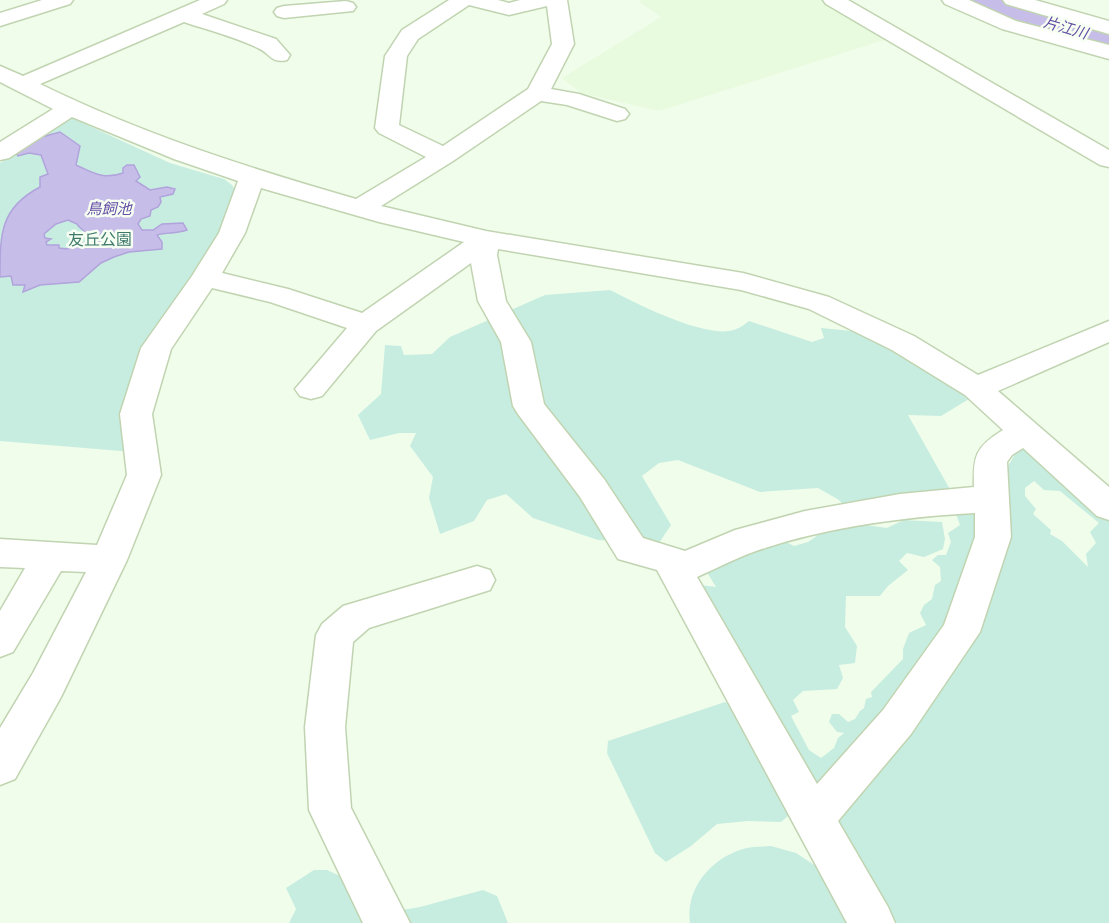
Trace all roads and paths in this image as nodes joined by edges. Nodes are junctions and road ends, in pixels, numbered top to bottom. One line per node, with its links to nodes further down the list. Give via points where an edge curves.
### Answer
1 (63, 0): 10 (street)
2 (217, 0): 13 (street)
3 (463, 0): 22 (street, via 410,35 396,56 387,128)
4 (473, 0): 5 (street, via 509,9)
5 (545, 0)
6 (557, 0): 18 (street, via 563,44)
7 (833, 0): 23 (street)
8 (952, 0): 16 (street, via 1009,25)
9 (1013, 0): 15 (street)
10 (26, 4): 14 (street)
11 (285, 6): 12 (street); 13 (street, via 273,50)
12 (346, 8)
13 (182, 14): 17 (street)
14 (0, 20)
15 (1109, 28)
16 (1109, 52)
17 (11, 78): 19 (street)
18 (537, 93): 20 (street); 22 (street)
19 (70, 108): 21 (street); 24 (street)
20 (617, 114)
21 (6, 144)
22 (444, 156): 25 (street)
23 (1109, 160)
24 (252, 177): 25 (street); 27 (street, via 232,233)
25 (361, 207): 26 (street)
26 (486, 239): 28 (street); 30 (street, via 743,282 819,303 903,344); 39 (street, via 483,255 492,301 516,342 529,406 592,488 631,549 672,560)
27 (205, 278): 28 (street, via 278,295); 38 (street, via 156,348 136,414 144,475)
28 (366, 324): 31 (street)
29 (1102, 342): 30 (street)
30 (976, 388): 32 (street)
31 (311, 389)
32 (1025, 432): 33 (street); 34 (street, via 1000,447 990,461)
33 (1096, 479): 35 (street)
34 (991, 499): 39 (street, via 948,501 817,522 746,540); 43 (street, via 993,537 960,632 897,722)
35 (1109, 507)
36 (0, 553): 37 (street)
37 (51, 556): 38 (street); 41 (street)
38 (109, 560): 42 (street, via 47,685)
39 (675, 571): 43 (street)
40 (477, 580): 44 (street, via 361,616 335,635 325,728 330,810)
41 (0, 640)
42 (0, 766)
43 (813, 819): 45 (street)
44 (387, 923)
45 (872, 923)

